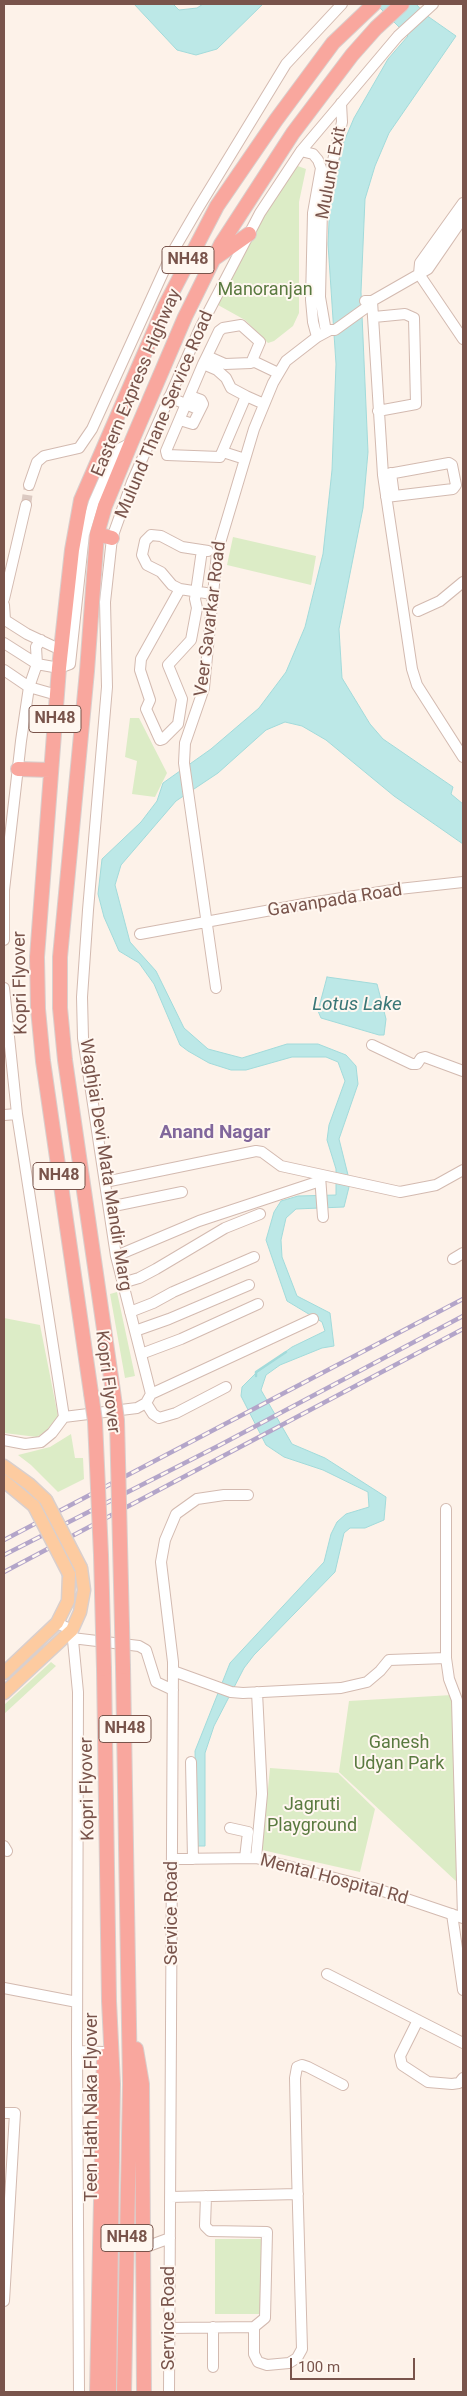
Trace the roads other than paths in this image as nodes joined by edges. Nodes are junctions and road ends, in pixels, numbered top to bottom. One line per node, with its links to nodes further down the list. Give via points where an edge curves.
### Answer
1 (342, 4): 30 (street, via 286,64 197,210 172,253 92,429 80,448 44,456 37,462)
2 (402, 4): 11 (highway, Eastern Express Highway / NH48, via 352,55 293,133)
3 (373, 5): 46 (highway, Eastern Express Highway / NH48, via 333,43 276,120 217,206 169,298 81,500)
4 (431, 5): 5 (street, Mulund Thane Service Road, via 398,36)
5 (341, 103): 6 (street, Mulund Thane Service Road); 15 (street, Mulund Exit, via 342,122 322,208 320,298)
6 (301, 151): 10 (street, Mulund Thane Service Road); 15 (street, via 313,154 321,168 313,212 311,300 313,322)
7 (463, 203): 9 (street, Veer Savarkar Road)
8 (463, 218): 9 (street, Veer Savarkar Road)
9 (450, 231): 12 (street, Veer Savarkar Road, via 428,269)
10 (249, 234): 11 (highway); 21 (street, Mulund Thane Service Road, via 200,328)
11 (213, 260): 26 (highway, Eastern Express Highway / NH48, via 185,316)
12 (419, 274): 13 (street, Veer Savarkar Road); 16 (street)
13 (368, 303): 14 (street); 15 (street, Veer Savarkar Road)
14 (376, 317): 24 (street); 24 (street, via 405,314 414,318 417,400 413,406)
15 (328, 331): 19 (street, Veer Savarkar Road, via 286,361)
16 (463, 339)
17 (205, 360): 18 (street, via 230,365); 18 (street, via 221,329 237,324 260,342); 20 (street, via 226,378 231,388); 22 (street)
18 (253, 361): 19 (street)
19 (278, 373): 23 (street, Veer Savarkar Road)
20 (246, 396): 23 (street); 27 (street)
21 (169, 397): 22 (street); 34 (street, Mulund Thane Service Road)
22 (190, 403): 25 (street); 25 (street, via 201,400 203,404 193,424)
23 (264, 404): 28 (street, Veer Savarkar Road)
24 (382, 411): 29 (street)
25 (180, 420): 27 (street, via 167,455 218,457)
26 (131, 443): 33 (highway, Eastern Express Highway / NH48); 48 (street, via 117,450 91,510 84,534 70,664)
27 (223, 452): 28 (street)
28 (245, 459): 36 (street, Veer Savarkar Road)
29 (387, 474): 31 (street); 31 (street, via 449,463 456,485 453,489)
30 (29, 485)
31 (390, 497): 54 (street, via 412,668 417,685)
32 (26, 506): 41 (street)
33 (97, 534): 34 (highway); 58 (highway, Eastern Express Highway / NH48)
34 (112, 538): 57 (street, Mulund Thane Service Road, via 105,602 107,688)
35 (202, 550): 36 (street); 38 (street, via 182,547 155,535 148,536 144,542 143,560 146,565 161,572); 39 (street)
36 (216, 553): 40 (street, Veer Savarkar Road)
37 (463, 582): 43 (street, via 440,601)
38 (180, 590): 39 (street); 52 (street, via 141,659 140,670 150,700 146,709 159,739 178,724)
39 (196, 592): 40 (street); 52 (street, via 197,608 191,640 168,665 181,695)
40 (212, 594): 53 (street, Veer Savarkar Road, via 204,688)
41 (4, 599)
42 (4, 606): 44 (street, via 5,620)
43 (418, 611)
44 (41, 640): 46 (street); 47 (street, via 36,647)
45 (4, 643): 47 (street)
46 (61, 650): 48 (highway, Eastern Express Highway / NH48)
47 (37, 664): 48 (street); 50 (street)
48 (60, 668): 51 (highway, Eastern Express Highway / NH48)
49 (4, 670): 50 (street)
50 (29, 687): 51 (street); 55 (street)
51 (57, 695): 56 (highway, Eastern Express Highway / NH48)
52 (181, 703): 53 (street)
53 (199, 707): 60 (street, Veer Savarkar Road, via 185,743 184,767)
54 (463, 758)
55 (18, 770): 56 (highway); 62 (street, via 4,890)
56 (50, 770): 113 (highway, Kopri Flyover / NH48, bridge, via 37,957 38,1009 95,1421 101,1555)
57 (93, 839): 71 (street, Waghjai Devi Mata Mandir Marg, via 82,997 83,1038)
58 (72, 841): 115 (highway, Kopri Flyover / NH48, bridge, via 60,957 60,1008 117,1420)
59 (463, 882): 60 (street, Gavanpada Road, via 304,904)
60 (207, 924): 61 (street, Gavanpada Road); 64 (street, Veer Savarkar Road)
61 (140, 934)
62 (4, 940)
63 (4, 988): 67 (street)
64 (216, 988)
65 (372, 1045): 66 (street, via 412,1064 425,1057)
66 (463, 1071)
67 (16, 1114): 68 (street); 89 (street)
68 (4, 1115)
69 (463, 1170): 70 (street, via 436,1185 412,1191 388,1190 335,1177)
70 (320, 1177): 71 (street, via 278,1165 256,1151); 75 (street); 77 (street, via 199,1221)
71 (105, 1182): 73 (street, Waghjai Devi Mata Mandir Marg)
72 (182, 1192): 73 (street)
73 (108, 1207): 77 (street, Waghjai Devi Mata Mandir Marg)
74 (260, 1214): 80 (street, via 225,1228 147,1274)
75 (323, 1218)
76 (463, 1253): 79 (street)
77 (116, 1256): 80 (street, Waghjai Devi Mata Mandir Marg)
78 (254, 1257): 83 (street)
79 (453, 1259)
80 (122, 1283): 83 (street, Waghjai Devi Mata Mandir Marg)
81 (249, 1285): 85 (street)
82 (258, 1304): 86 (street)
83 (130, 1312): 85 (street, Waghjai Devi Mata Mandir Marg)
84 (313, 1319): 88 (street)
85 (135, 1331): 86 (street, Waghjai Devi Mata Mandir Marg)
86 (140, 1354): 88 (street, Waghjai Devi Mata Mandir Marg)
87 (226, 1387): 88 (street, via 159,1418 153,1414)
88 (149, 1399): 89 (street, via 137,1408)
89 (64, 1417): 90 (street, via 41,1442 25,1444)
90 (4, 1440)
91 (4, 1466): 96 (main road, bridge, via 46,1500 81,1568 84,1590)
92 (4, 1481): 95 (main road, bridge, via 34,1506 69,1574 68,1601)
93 (248, 1495): 98 (street, Service Road, via 197,1499 176,1514 161,1562)
94 (446, 1510): 97 (street)
95 (58, 1623): 96 (street); 99 (main road)
96 (72, 1634): 100 (street, via 139,1646 146,1650 156,1682); 102 (main road); 114 (street, via 78,1692)
97 (446, 1658): 101 (street, via 389,1660 367,1682 341,1688); 109 (street, via 457,1700)
98 (173, 1671): 100 (street, Service Road); 101 (street, via 231,1692)
99 (4, 1673)
100 (173, 1690): 106 (street, Service Road)
101 (257, 1692): 105 (street, via 262,1794)
102 (4, 1693)
103 (191, 1762): 107 (street)
104 (230, 1828): 105 (street, via 248,1832)
105 (251, 1858): 107 (street, Mental Hospital Rd); 108 (street, Mental Hospital Rd, via 374,1888)
106 (172, 1859): 107 (street, Mental Hospital Rd); 125 (street, Service Road)
107 (192, 1859)
108 (452, 1914): 109 (street, Mental Hospital Rd); 112 (street)
109 (463, 1917)
110 (327, 1974): 116 (street)
111 (4, 1988): 114 (street)
112 (463, 1990)
113 (110, 2001): 119 (highway); 136 (highway, Teen Hath Naka Flyover / NH48, via 113,2084)
114 (77, 2002): 118 (street)
115 (129, 2007): 127 (highway, via 142,2084); 137 (highway, Teen Hath Naka Flyover / NH48)
116 (418, 2020): 117 (street); 120 (street, via 400,2056 402,2065 428,2082 452,2084)
117 (463, 2043)
118 (77, 2051): 119 (street); 134 (street)
119 (104, 2052): 135 (highway)
120 (463, 2078)
121 (343, 2085): 123 (street, via 308,2067 297,2067)
122 (4, 2113): 128 (street, via 16,2114)
123 (298, 2194): 124 (street); 131 (street, via 302,2349 297,2358 282,2364 258,2362 254,2354)
124 (206, 2196): 125 (street); 131 (street, via 205,2226 210,2231 267,2232 265,2318)
125 (170, 2197): 126 (street, Service Road)
126 (170, 2238): 127 (street); 132 (street, Service Road)
127 (143, 2248): 138 (highway)
128 (5, 2274): 129 (street)
129 (4, 2301)
130 (214, 2327): 131 (street); 132 (street); 133 (street)
131 (254, 2327)
132 (169, 2328): 139 (street, Service Road)
133 (213, 2367)
134 (80, 2392)
135 (97, 2392)
136 (109, 2392)
137 (124, 2392)
138 (144, 2392)
139 (169, 2392)

